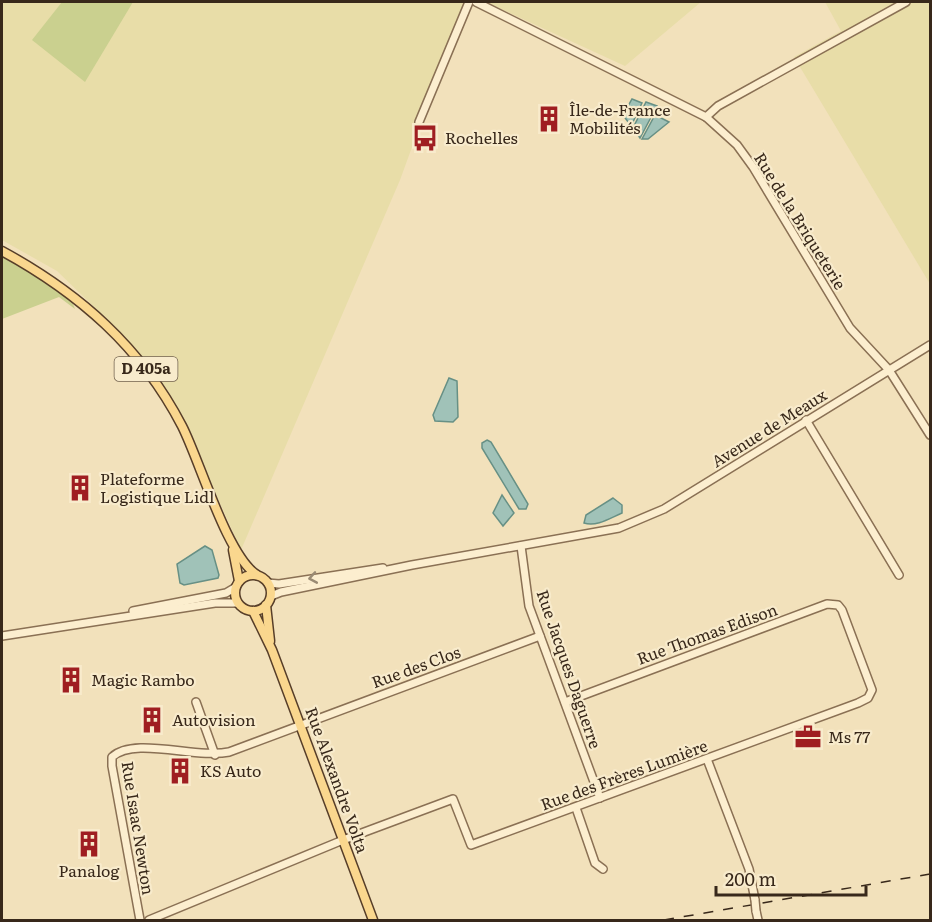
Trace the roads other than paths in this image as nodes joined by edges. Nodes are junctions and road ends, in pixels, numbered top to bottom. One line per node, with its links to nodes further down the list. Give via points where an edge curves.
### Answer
1 (469, 2): 5 (street)
2 (476, 2): 4 (street, Rue de la Briqueterie)
3 (906, 2): 4 (street, via 718,106)
4 (706, 117): 8 (street, Rue de la Briqueterie, via 753,167 850,328)
5 (419, 122)
6 (2, 252): 11 (main road, D 405a, via 83,303 143,364 181,424)
7 (930, 345): 8 (street, Avenue de Meaux)
8 (889, 370): 9 (street, Avenue de Meaux); 10 (street, Rue de la Briqueterie)
9 (806, 420): 12 (street, Avenue de Meaux, via 664,508 620,528); 15 (street)
10 (930, 435)
11 (230, 538): 14 (main road, D 405a, via 245,566); 17 (main road, D 405a)
12 (521, 546): 13 (street, Avenue de Meaux); 25 (street, Rue Jacques Daguerre, via 529,606)
13 (412, 565): 16 (street, one-way to 16); 18 (street)
14 (257, 575): 16 (main road); 17 (main road, via 247,576)
15 (899, 575)
16 (268, 583): 18 (main road)
17 (237, 584): 19 (main road); 22 (street, via 226,593)
18 (271, 596): 20 (main road)
19 (238, 603): 21 (main road); 22 (street)
20 (266, 605): 21 (main road); 26 (main road, Rue Alexandre Volta)
21 (253, 611): 26 (main road, Rue Alexandre Volta)
22 (93, 620): 24 (street)
23 (849, 625): 28 (street, Rue Thomas Edison, via 838,605 827,604); 31 (street, Rue des Frères Lumière, via 872,690 868,698)
24 (2, 636)
25 (540, 636): 28 (street, Rue Jacques Daguerre); 29 (street, Rue des Clos)
26 (272, 650): 29 (main road, Rue Alexandre Volta)
27 (196, 702): 30 (street)
28 (565, 702): 32 (street, Rue Jacques Daguerre)
29 (301, 725): 30 (street, Rue Isaac Newton); 34 (main road, Rue Alexandre Volta)
30 (215, 755): 36 (street, Rue Isaac Newton, via 134,747 119,750 112,757)
31 (707, 759): 32 (street, Rue des Frères Lumière); 39 (street, bridge, via 749,869)
32 (600, 798): 33 (street, Rue des Frères Lumière)
33 (576, 808): 34 (street, Rue des Frères Lumière, via 471,845 453,799); 35 (street, via 595,863)
34 (343, 840): 37 (street); 38 (main road, Rue Alexandre Volta)
35 (603, 869)
36 (140, 921)
37 (149, 921)
38 (373, 921)
39 (758, 921)

